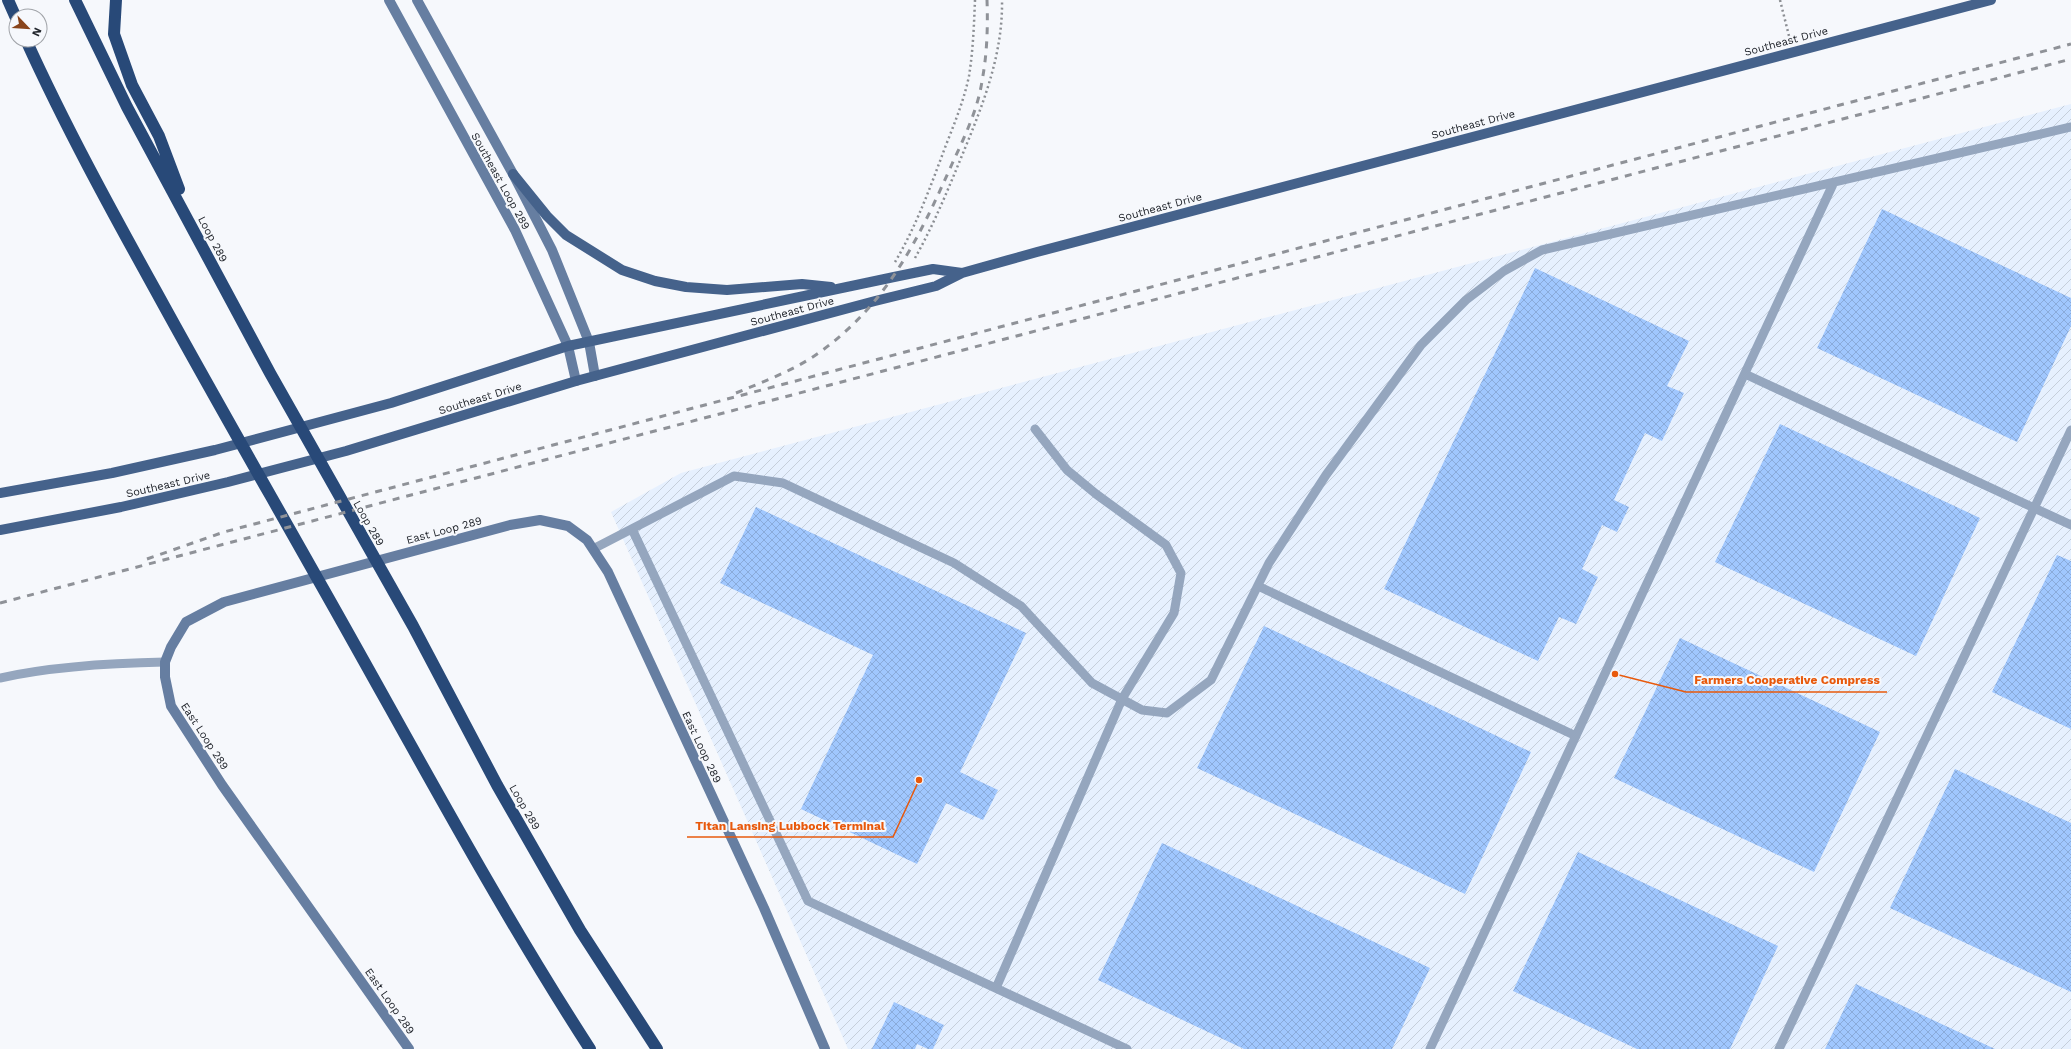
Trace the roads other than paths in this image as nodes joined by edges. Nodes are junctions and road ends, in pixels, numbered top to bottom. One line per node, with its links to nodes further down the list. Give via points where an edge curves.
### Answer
1 (75, 0): 10 (highway, Loop 289, via 127,107)
2 (116, 0): 10 (highway, via 114,34 132,85 159,136)
3 (389, 0): 14 (main road, Southeast Loop 289, via 515,230)
4 (417, 0): 8 (main road, Southeast Loop 289)
5 (1991, 0): 11 (main road, Southeast Drive)
6 (30, 48): 33 (highway, via 63,118 126,237 212,392 460,834)
7 (2071, 127): 9 (lane)
8 (512, 174): 12 (main road, via 566,235 622,270 655,281 686,287 727,290 802,284); 13 (main road, Southeast Loop 289, via 552,250)
9 (1834, 182): 15 (lane); 26 (lane, via 1542,250 1504,271 1466,300 1421,345 1326,475 1269,563)
10 (196, 235): 34 (highway, Loop 289, via 270,373 413,626 497,785 580,930)
11 (962, 272): 12 (main road, Southeast Drive, via 933,269); 16 (main road, Southeast Drive, via 936,286)
12 (843, 288): 13 (main road, Southeast Drive, via 706,315)
13 (589, 342): 14 (main road, Southeast Drive); 16 (main road, Southeast Loop 289)
14 (568, 346): 17 (main road, Southeast Loop 289); 20 (main road, Southeast Drive, via 391,403 215,450 112,473)
15 (1745, 374): 21 (lane); 30 (lane)
16 (595, 376): 17 (main road, Southeast Drive)
17 (576, 381): 24 (main road, Southeast Drive, via 346,451 228,482 121,507)
18 (1035, 429): 29 (lane, via 1067,470 1166,545 1181,573 1174,613)
19 (2071, 430): 21 (lane)
20 (0, 493)
21 (2034, 508): 22 (lane); 38 (lane)
22 (2071, 525)
23 (632, 529): 25 (lane); 29 (lane, via 734,476 783,483 954,563 1021,606 1092,683); 31 (lane, via 808,901)
24 (0, 530)
25 (593, 549): 27 (main road, East Loop 289, via 587,540 568,526 540,520 502,527 224,602 186,622); 35 (main road, East Loop 289, via 608,572 688,743)
26 (1258, 586): 29 (lane, via 1211,680 1167,713 1142,710); 30 (lane)
27 (165, 662): 28 (lane, via 29,671); 32 (main road, East Loop 289, via 165,677 171,706 222,785)
28 (0, 678)
29 (1122, 699): 31 (lane)
30 (1576, 736): 37 (lane)
31 (996, 988): 36 (lane)
32 (409, 1049)
33 (590, 1049)
34 (657, 1049)
35 (825, 1049)
36 (1127, 1049)
37 (1430, 1049)
38 (1779, 1049)

